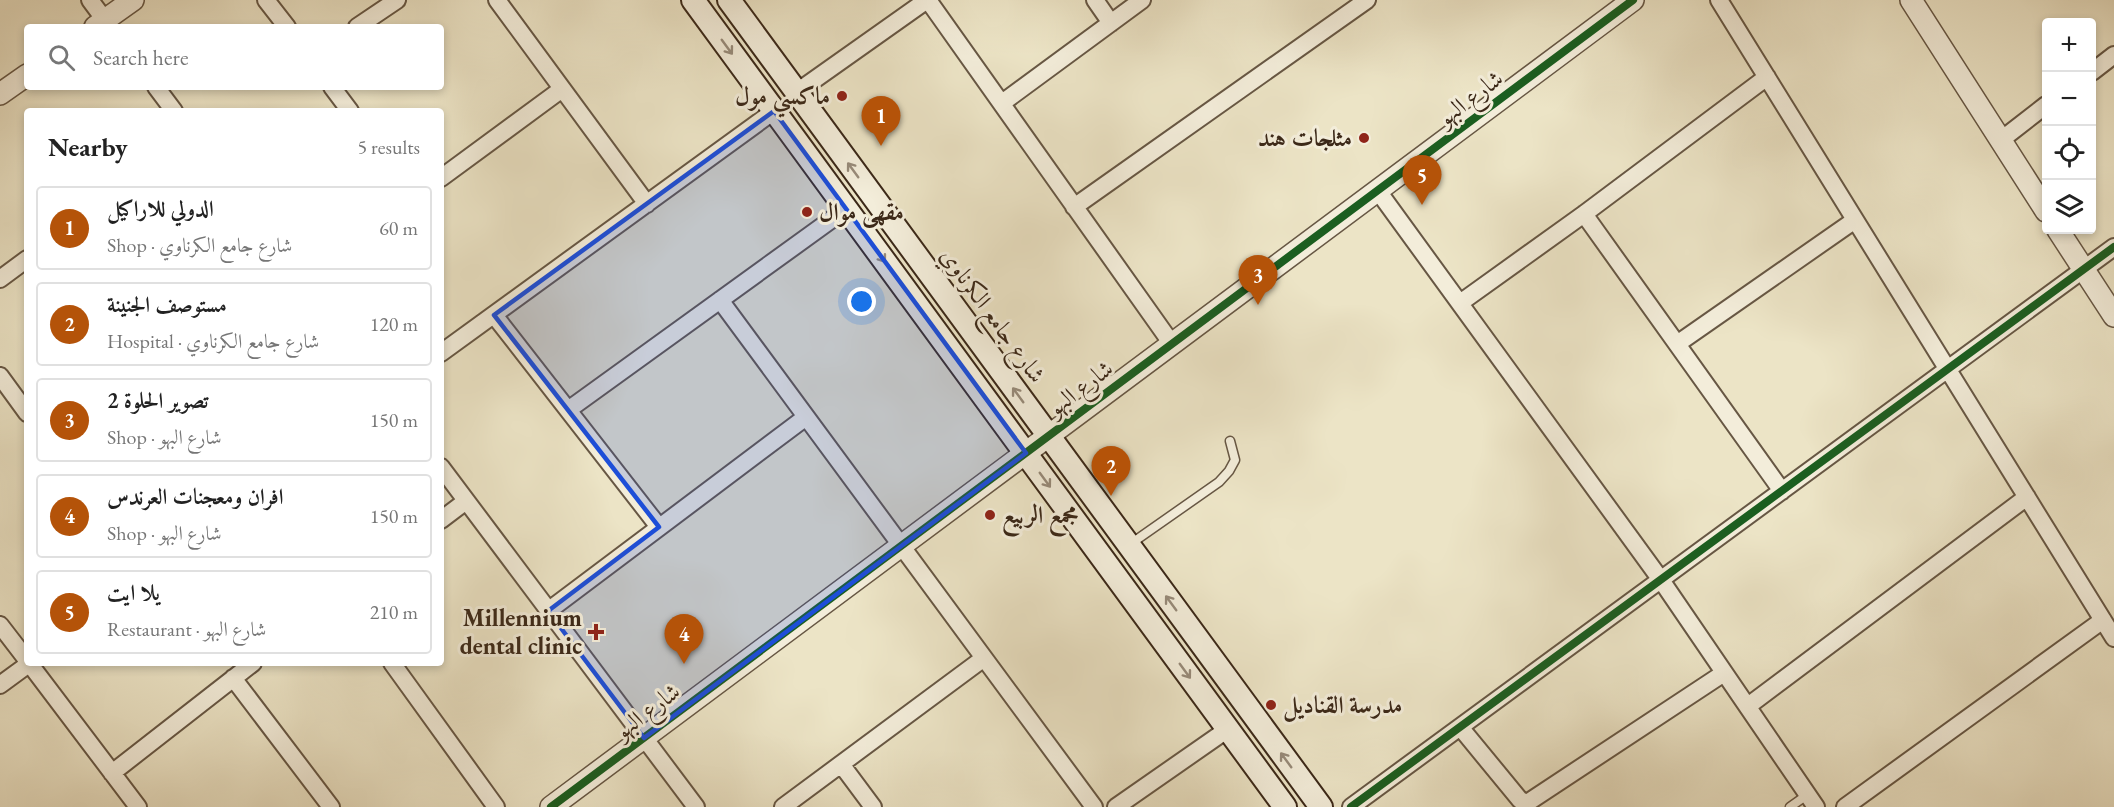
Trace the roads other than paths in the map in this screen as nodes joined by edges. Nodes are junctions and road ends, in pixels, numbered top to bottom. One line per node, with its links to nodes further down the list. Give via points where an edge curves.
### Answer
1 (90, 0): 16 (street)
2 (133, 0): 17 (street)
3 (266, 0): 18 (street)
4 (397, 0): 19 (street)
5 (497, 0): 24 (street)
6 (693, 0): 33 (main road, one-way to 33)
7 (729, 0): 27 (main road, شارع جامع الكرناوي)
8 (928, 0): 27 (street); 29 (street)
9 (1095, 0): 15 (street)
10 (1142, 0): 15 (street)
11 (1367, 0): 39 (street)
12 (1633, 0): 36 (street, شارع البهو)
13 (1719, 0): 23 (street)
14 (1911, 0): 34 (street)
15 (1111, 23): 29 (street)
16 (103, 24)
17 (105, 24)
18 (285, 24)
19 (361, 24)
20 (2114, 55): 21 (street)
21 (2096, 68)
22 (24, 77): 28 (street)
23 (1767, 77): 41 (street); 42 (street)
24 (562, 89): 35 (street); 37 (street)
25 (158, 90): 30 (street)
26 (334, 90): 31 (street)
27 (796, 92): 60 (main road, شارع جامع الكرناوي, one-way to 27)
28 (0, 94)
29 (1002, 103): 39 (street)
30 (172, 108)
31 (348, 108)
32 (2042, 108): 34 (street)
33 (774, 111): 37 (street); 40 (main road)
34 (2001, 140): 38 (street)
35 (444, 176)
36 (1378, 191): 49 (street); 52 (street, شارع البهو)
37 (647, 204): 50 (street)
38 (2042, 205)
39 (1074, 207): 52 (street)
40 (846, 209): 48 (street); 62 (main road, one-way to 62)
41 (1584, 214): 49 (street); 53 (street)
42 (1855, 219): 53 (street); 55 (street)
43 (2061, 234): 46 (street)
44 (2114, 247): 46 (street)
45 (24, 261): 47 (street)
46 (2084, 269): 51 (street); 55 (street)
47 (0, 279)
48 (720, 300): 58 (street); 59 (street)
49 (1460, 303): 71 (street)
50 (494, 315): 54 (street); 58 (street)
51 (2114, 316)
52 (1172, 344): 60 (street, شارع البهو)
53 (1677, 344): 64 (street)
54 (444, 351)
55 (1948, 369): 64 (street); 65 (street)
56 (0, 376): 57 (street)
57 (24, 409)
58 (568, 410): 68 (street)
59 (806, 417): 68 (street); 69 (street)
60 (1049, 436): 62 (street, شارع البهو); 70 (main road, شارع جامع الكرناوي)
61 (1230, 441): 70 (lane, via 1235,460 1219,482)
62 (1026, 453): 69 (street, شارع البهو); 87 (main road, one-way to 87)
63 (444, 471): 66 (street)
64 (1782, 491): 71 (street)
65 (2027, 497): 73 (street); 85 (street)
66 (466, 501): 67 (street); 72 (street)
67 (444, 518)
68 (659, 528): 72 (street)
69 (901, 546): 77 (street); 88 (street, شارع البهو)
70 (1129, 546): 102 (main road, شارع جامع الكرناوي, one-way to 70)
71 (1661, 580): 82 (street); 86 (street)
72 (548, 610): 88 (street)
73 (2103, 620): 75 (street); 105 (street)
74 (0, 625): 76 (street)
75 (2114, 638)
76 (24, 656)
77 (984, 658): 89 (street); 99 (street)
78 (24, 666): 84 (street)
79 (32, 666): 90 (street)
80 (249, 666): 83 (street)
81 (394, 666): 94 (street)
82 (1724, 673): 85 (street); 86 (street, via 1527,803 1520,800)
83 (233, 678): 90 (street); 93 (street)
84 (0, 685)
85 (1748, 706): 91 (street)
86 (1460, 727): 103 (street)
87 (1228, 729): 100 (street); 101 (main road)
88 (644, 738): 95 (street, شارع البهو); 96 (street)
89 (841, 764): 97 (street); 98 (street)
90 (112, 773): 92 (street)
91 (1812, 801): 104 (lane)
92 (138, 807)
93 (331, 807)
94 (496, 807)
95 (551, 807)
96 (696, 807)
97 (783, 807)
98 (873, 807)
99 (1094, 807)
100 (1116, 807)
101 (1285, 807)
102 (1321, 807)
103 (1351, 807)
104 (1790, 807)
105 (1845, 807)

